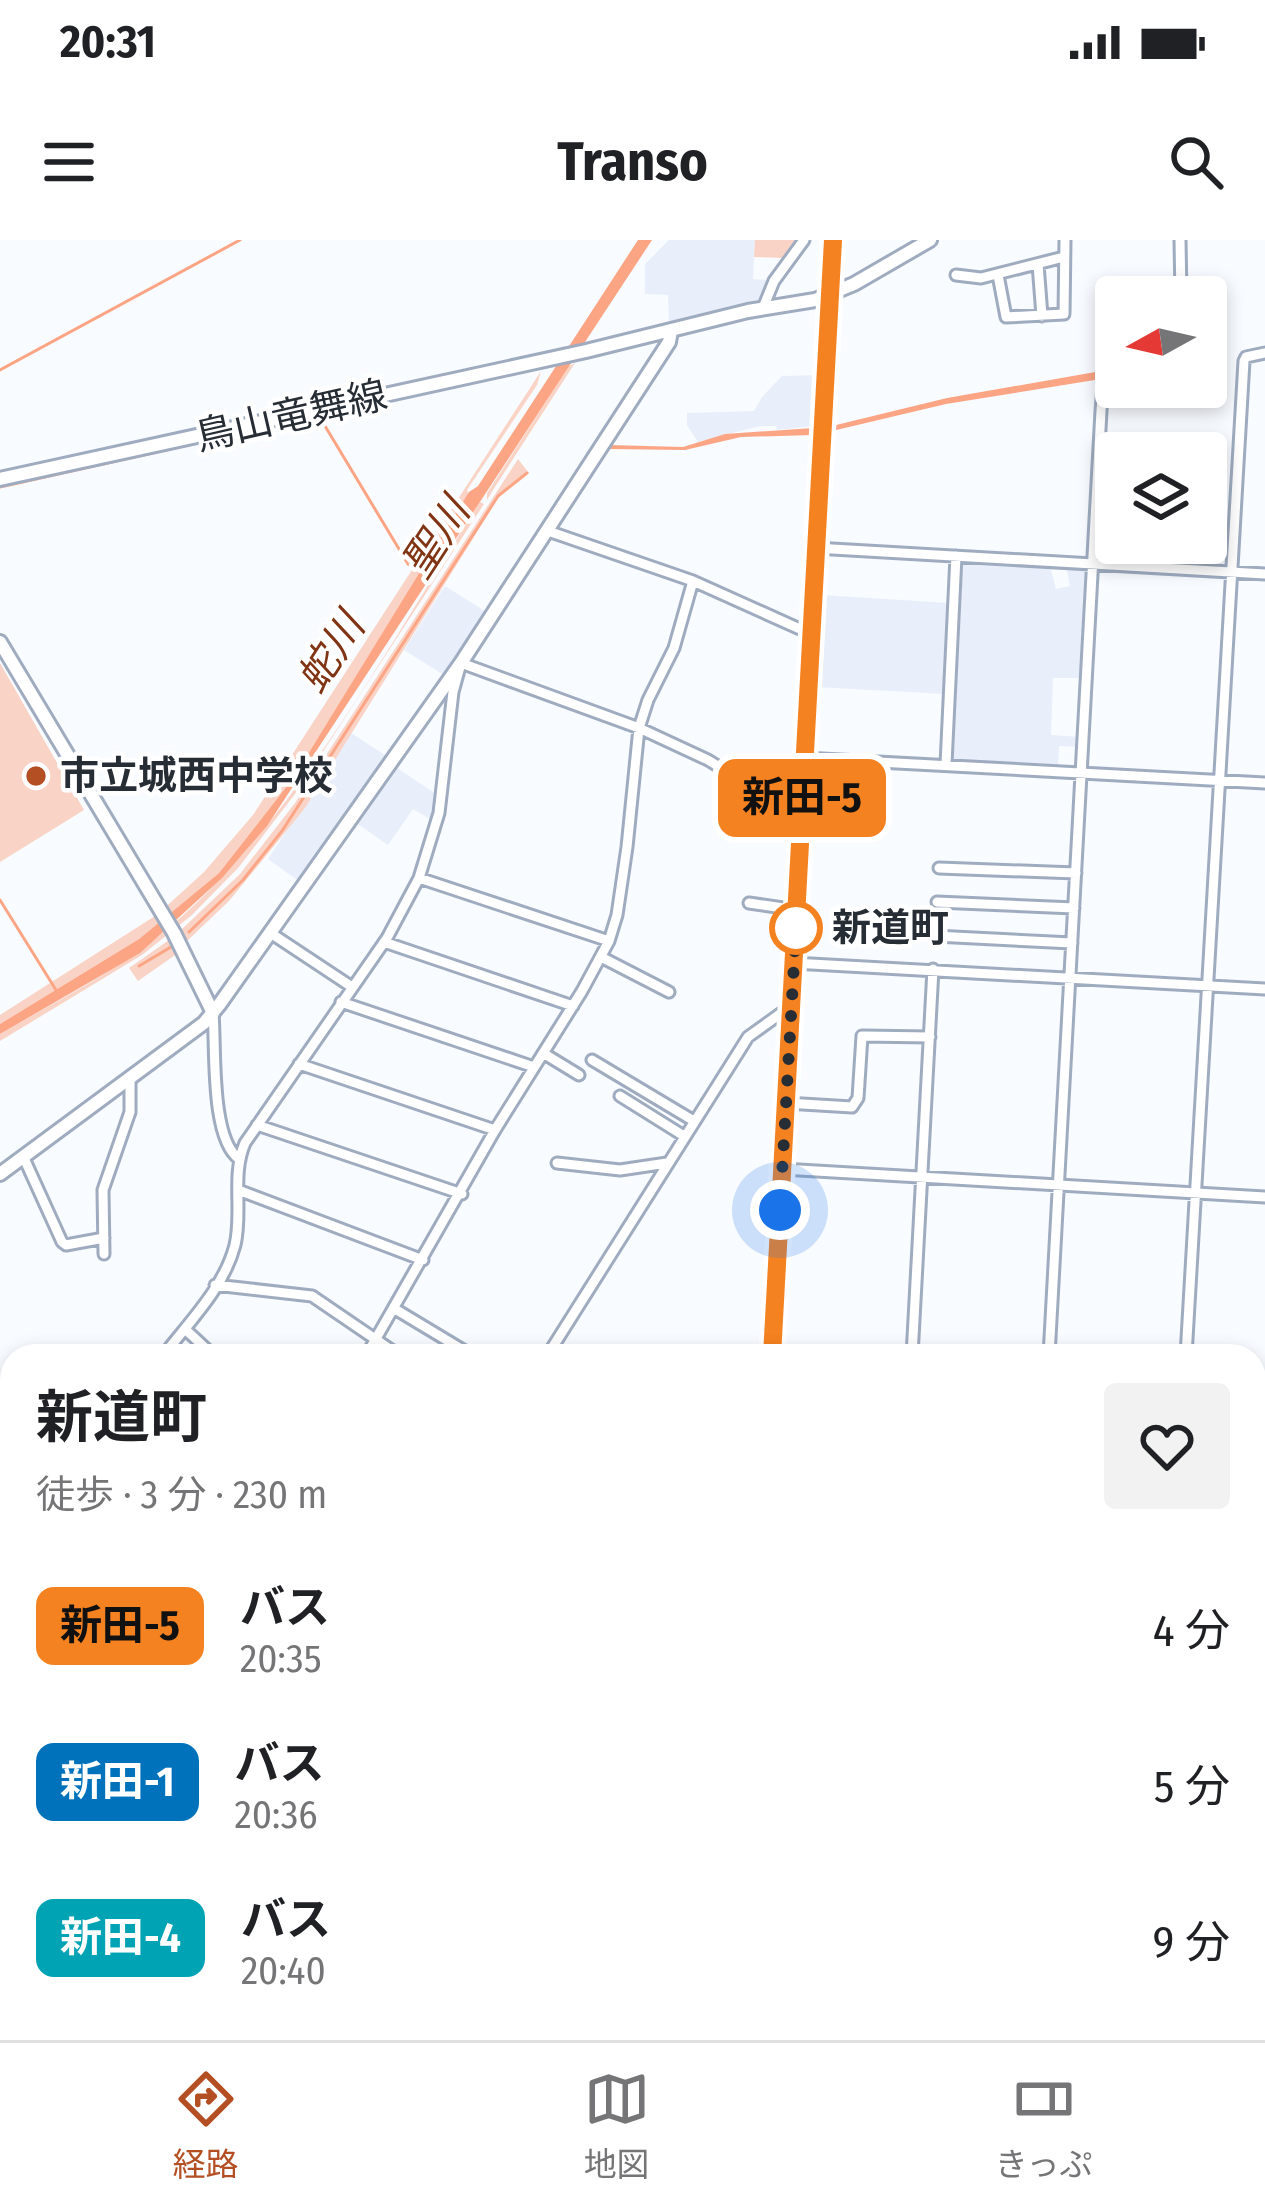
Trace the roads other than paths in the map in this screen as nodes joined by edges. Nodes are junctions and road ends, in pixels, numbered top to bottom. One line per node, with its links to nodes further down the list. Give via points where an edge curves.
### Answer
1 (804, 240): 12 (street)
2 (833, 240): 11 (main road)
3 (930, 240): 11 (street, 鳥山竜舞線)
4 (1065, 240): 6 (street)
5 (1180, 240): 10 (street)
6 (1064, 257): 7 (street); 13 (street, via 1064,314)
7 (1038, 264): 9 (street); 13 (street)
8 (956, 275): 9 (street)
9 (998, 275): 13 (street, via 1006,317)
10 (1181, 276)
11 (830, 295): 12 (street, 鳥山竜舞線); 19 (main road)
12 (763, 308): 14 (street, 鳥山竜舞線)
13 (1042, 316)
14 (671, 331): 17 (street, 鳥山竜舞線); 18 (street)
15 (1265, 353): 22 (street, via 1244,361)
16 (1101, 408): 21 (street)
17 (0, 479)
18 (548, 531): 24 (street); 27 (street)
19 (815, 548): 20 (street); 25 (main road)
20 (956, 556): 21 (street); 30 (street)
21 (1093, 565): 22 (street); 31 (street)
22 (1231, 572): 23 (street); 32 (street)
23 (1265, 574)
24 (693, 580): 25 (street); 28 (street)
25 (811, 634): 29 (main road)
26 (0, 642): 58 (street)
27 (461, 664): 28 (street); 37 (street, via 439,813); 42 (street)
28 (639, 728): 34 (street); 44 (street)
29 (804, 758): 30 (street); 34 (main road)
30 (946, 764): 31 (street)
31 (1081, 772): 32 (street); 36 (street)
32 (1220, 780): 33 (street); 51 (street)
33 (1265, 783)
34 (801, 818): 41 (main road)
35 (939, 868): 36 (street)
36 (1076, 873): 40 (street)
37 (418, 878): 44 (street); 45 (street)
38 (749, 902): 41 (street)
39 (937, 902): 40 (street)
40 (1074, 908): 46 (street)
41 (797, 910): 48 (main road)
42 (272, 934): 52 (street); 58 (street)
43 (935, 936): 46 (street)
44 (609, 941): 47 (street)
45 (384, 942): 52 (street); 56 (street)
46 (1072, 943): 50 (street)
47 (601, 957): 54 (street); 56 (street)
48 (793, 963): 49 (street); 57 (main road)
49 (933, 970): 50 (street); 59 (street)
50 (1070, 978): 51 (street); 79 (street)
51 (1207, 986): 53 (street); 81 (street)
52 (352, 987): 55 (street)
53 (1265, 989)
54 (669, 992)
55 (341, 1002): 62 (street); 63 (street)
56 (573, 1006): 60 (street)
57 (791, 1006): 67 (main road); 68 (street, via 748,1037)
58 (213, 1013): 65 (street); 73 (street, via 225,1142)
59 (929, 1037): 67 (street, via 862,1036 852,1107); 78 (street)
60 (543, 1053): 63 (street); 64 (street)
61 (592, 1060): 68 (street)
62 (299, 1064): 69 (street); 70 (street)
63 (534, 1067): 70 (street)
64 (579, 1075)
65 (130, 1078): 72 (street); 84 (street, via 130,1112 103,1190)
66 (620, 1096): 71 (street)
67 (786, 1103): 76 (main road)
68 (694, 1121): 71 (street)
69 (257, 1125): 73 (street); 82 (street)
70 (495, 1130): 82 (street)
71 (684, 1136): 75 (street)
72 (23, 1156): 77 (street); 84 (street, via 62,1242)
73 (238, 1159): 80 (street)
74 (557, 1163): 75 (street, via 620,1170)
75 (668, 1163): 96 (street)
76 (782, 1169): 78 (street); 97 (main road)
77 (0, 1174)
78 (922, 1177): 79 (street); 98 (street)
79 (1059, 1185): 81 (street); 99 (street)
80 (238, 1190): 86 (street); 87 (street, via 235,1246)
81 (1196, 1193): 83 (street); 100 (street)
82 (462, 1194): 86 (street)
83 (1265, 1197)
84 (104, 1238): 85 (street)
85 (104, 1254)
86 (423, 1260): 88 (street)
87 (215, 1285): 89 (street); 90 (street, via 311,1296)
88 (395, 1309): 90 (street); 95 (street)
89 (186, 1330): 91 (street); 92 (street)
90 (376, 1341): 93 (street); 94 (street)
91 (174, 1344)
92 (201, 1344)
93 (374, 1344)
94 (381, 1344)
95 (453, 1344)
96 (555, 1344)
97 (773, 1344)
98 (913, 1344)
99 (1050, 1344)
100 (1187, 1344)

